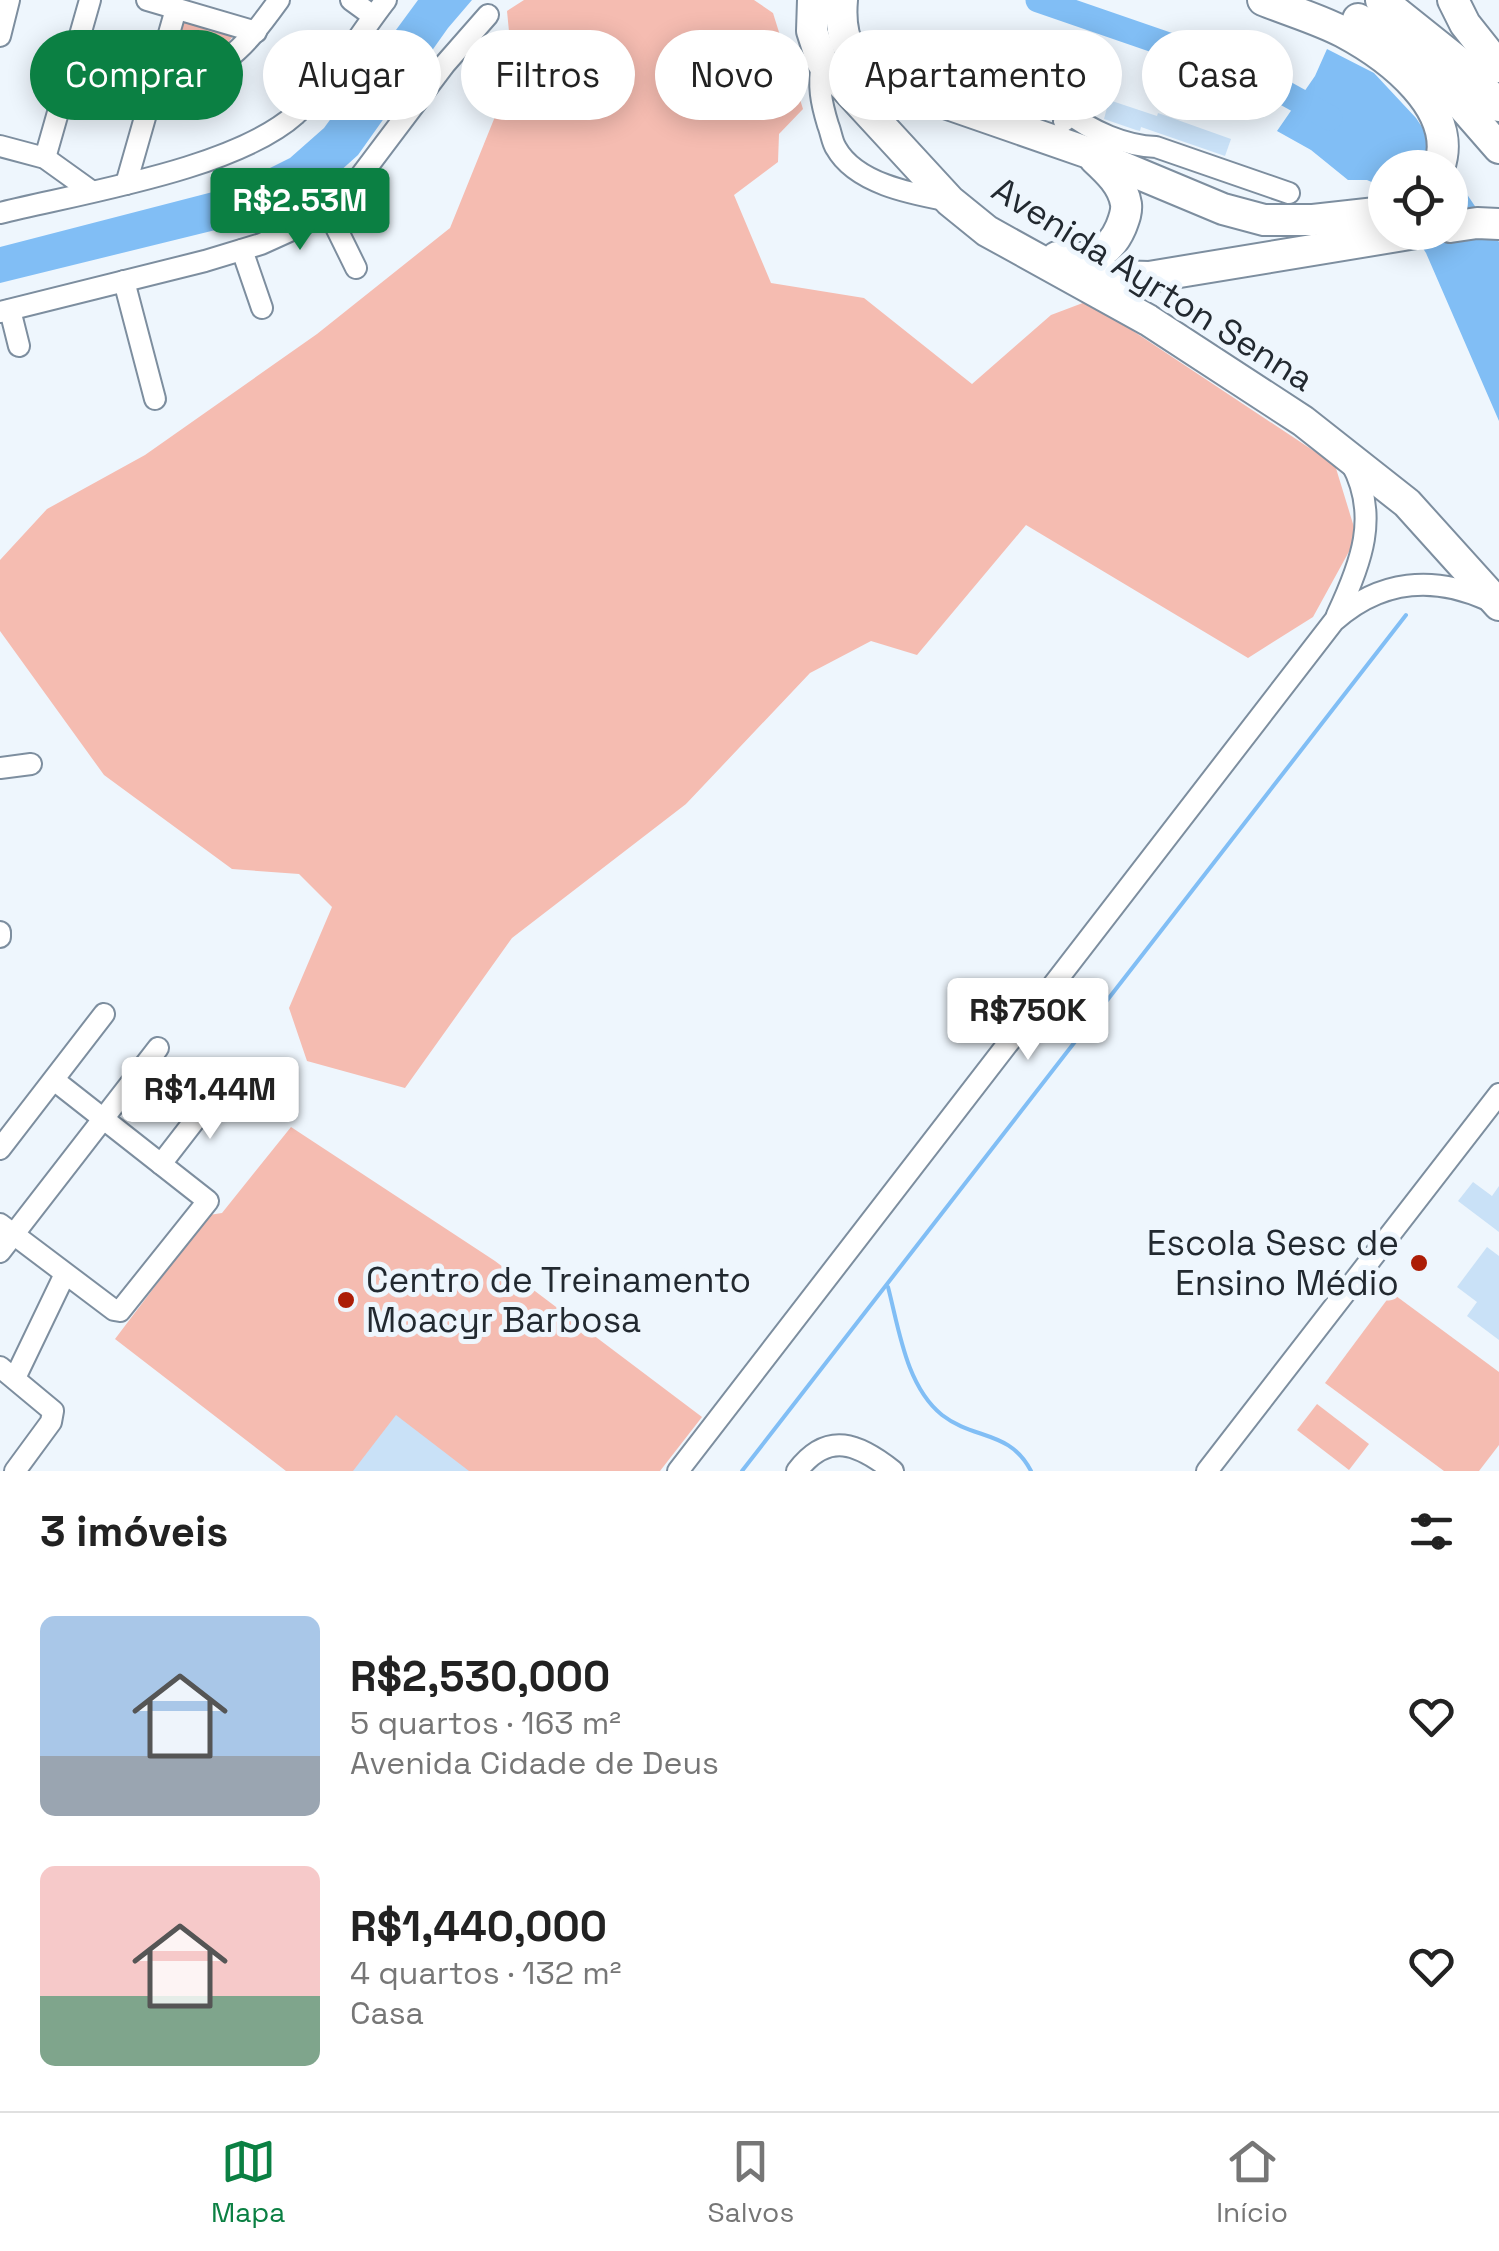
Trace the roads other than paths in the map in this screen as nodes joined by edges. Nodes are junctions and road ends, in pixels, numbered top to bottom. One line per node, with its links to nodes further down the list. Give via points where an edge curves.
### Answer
1 (9, 0): 20 (street)
2 (90, 0): 36 (street)
3 (146, 0): 14 (street)
4 (279, 0): 19 (street)
5 (351, 0): 13 (street)
6 (813, 0): 22 (highway, Avenida Ayrton Senna, via 812,32)
7 (842, 0): 18 (highway)
8 (1264, 0): 34 (highway, via 1381,56 1420,92 1434,114)
9 (1314, 0): 33 (highway, via 1355,18 1430,68)
10 (1382, 0): 16 (highway)
11 (1396, 0): 16 (highway)
12 (1453, 0): 24 (highway)
13 (379, 8): 37 (street, via 319,90 280,127 241,148)
14 (176, 9): 17 (street); 19 (street)
15 (488, 15): 41 (street, via 356,182)
16 (1420, 28): 25 (highway)
17 (170, 30)
18 (838, 30)
19 (256, 32): 21 (street)
20 (0, 36)
21 (243, 45)
22 (829, 48)
23 (829, 61): 40 (street, via 818,85 836,149 881,182)
24 (1498, 62)
25 (1499, 106)
26 (145, 120): 37 (street)
27 (886, 120): 40 (highway, Avenida Ayrton Senna)
28 (994, 120): 31 (highway)
29 (1064, 120): 31 (street)
30 (1077, 120): 39 (street)
31 (1057, 142): 35 (highway)
32 (0, 146): 36 (street)
33 (1499, 148)
34 (1442, 150)
35 (1089, 153): 43 (highway, via 1264,220); 48 (highway, via 1126,202 1119,232 1102,254 1090,258)
36 (45, 158): 38 (street)
37 (126, 184): 38 (street)
38 (91, 191): 42 (street)
39 (1289, 193)
40 (950, 202): 48 (highway, Avenida Ayrton Senna)
41 (326, 207): 47 (street, via 303,225); 49 (street)
42 (0, 213)
43 (1368, 214)
44 (1468, 224): 45 (highway)
45 (1499, 224)
46 (1368, 243): 50 (highway, via 1149,277)
47 (242, 250): 51 (street); 52 (street)
48 (1028, 252): 50 (highway, Avenida Ayrton Senna)
49 (356, 268)
50 (1066, 272): 56 (highway, Avenida Ayrton Senna, via 1210,358)
51 (124, 281): 53 (street); 55 (street)
52 (262, 308)
53 (5, 311): 54 (street)
54 (18, 346)
55 (155, 399)
56 (1345, 452): 57 (highway, Avenida Ayrton Senna, via 1408,503); 58 (street, via 1368,524 1358,568)
57 (1499, 606): 58 (street, via 1452,586 1411,586 1367,598)
58 (1334, 621): 75 (street)
59 (30, 764): 60 (street)
60 (0, 768)
61 (104, 1014): 63 (street)
62 (158, 1048): 66 (street)
63 (54, 1080): 66 (street); 67 (street)
64 (219, 1089): 68 (street)
65 (1499, 1094): 77 (street)
66 (104, 1119): 68 (street); 69 (street)
67 (0, 1149)
68 (161, 1164): 71 (street, via 208,1201 124,1308 114,1310)
69 (7, 1230): 70 (street); 71 (street)
70 (0, 1252)
71 (66, 1274): 72 (street)
72 (8, 1373): 74 (street, via 49,1404 54,1416)
73 (800, 1467): 76 (street, via 822,1449 843,1445 862,1449)
74 (15, 1471)
75 (678, 1471)
76 (893, 1471)
77 (1207, 1471)

